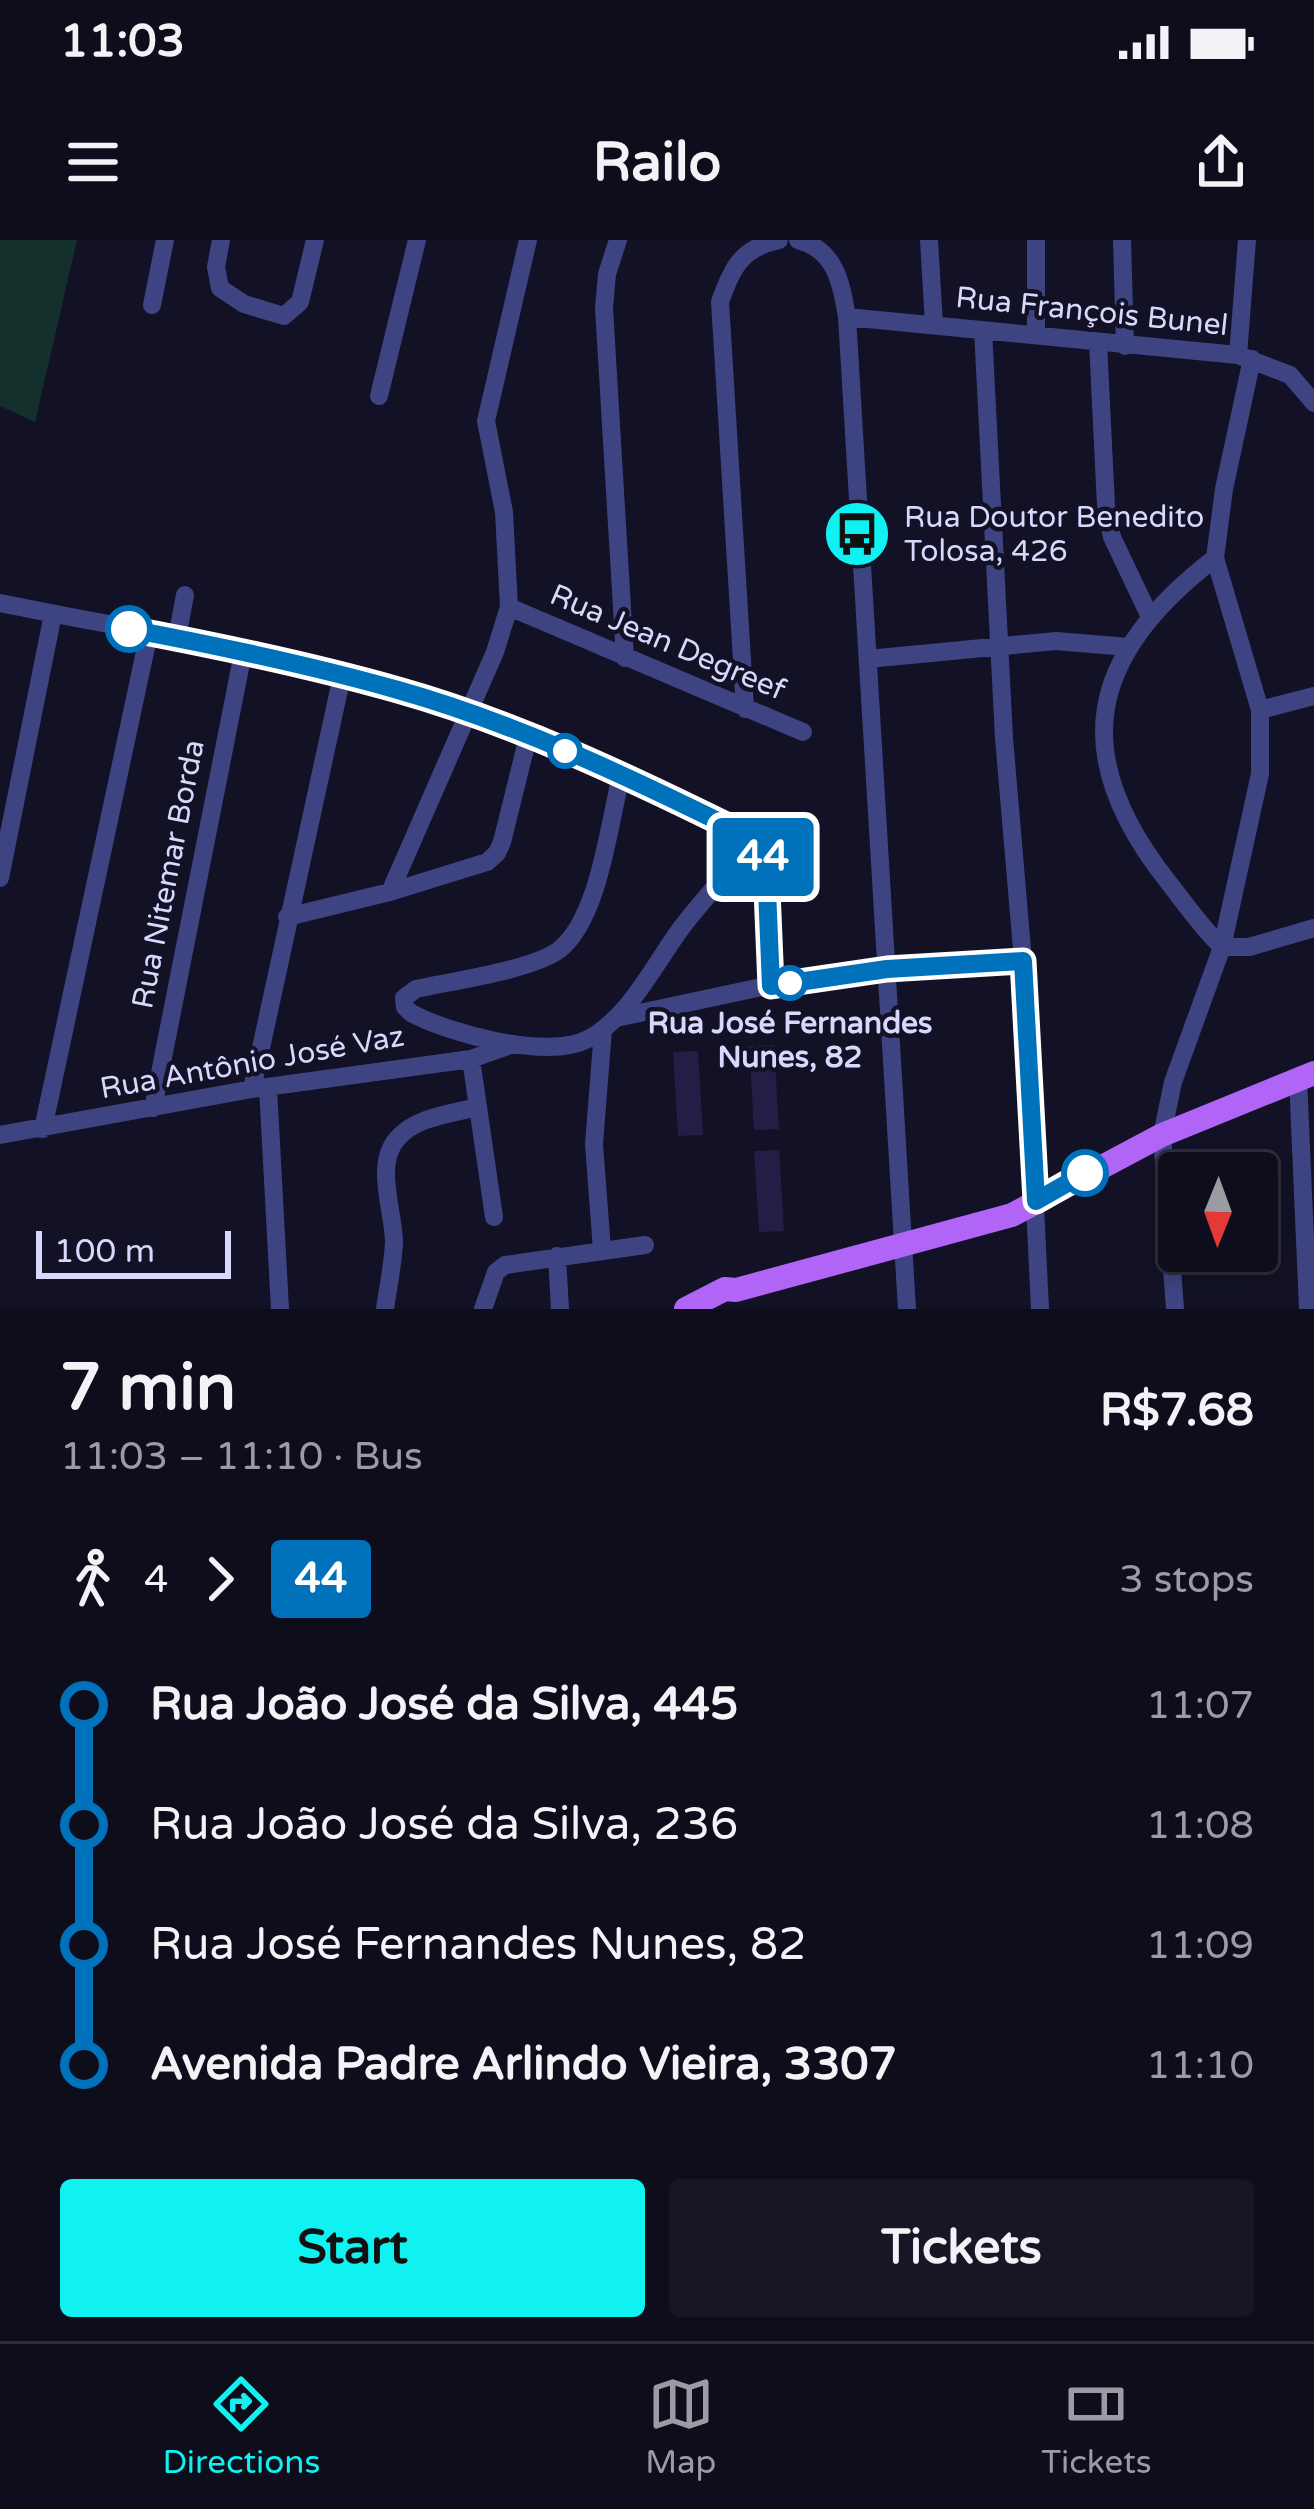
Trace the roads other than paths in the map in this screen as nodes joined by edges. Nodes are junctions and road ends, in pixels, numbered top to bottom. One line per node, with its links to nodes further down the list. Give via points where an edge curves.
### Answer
1 (165, 240): 13 (street)
2 (221, 240): 3 (street, via 220,288 284,316 299,302)
3 (315, 240)
4 (417, 240): 21 (street)
5 (528, 240): 26 (street, via 486,421 504,512)
6 (618, 240): 34 (street, via 604,308)
7 (779, 240): 38 (street, via 746,251 720,302)
8 (798, 240): 14 (street, via 814,244 836,269)
9 (929, 240): 15 (street)
10 (1036, 240): 17 (street)
11 (1122, 240): 19 (street)
12 (1246, 240): 20 (street)
13 (152, 305)
14 (848, 317): 15 (street, Rua François Bunel); 35 (street)
15 (934, 325): 16 (street, Rua François Bunel)
16 (983, 330): 17 (street, Rua François Bunel); 31 (street)
17 (1036, 335): 18 (street, Rua François Bunel)
18 (1098, 342): 19 (street, Rua François Bunel); 28 (street, via 1106,506)
19 (1125, 346): 20 (street, Rua François Bunel)
20 (1245, 357): 22 (street, Rua François Bunel, via 1290,375); 23 (street)
21 (379, 396)
22 (1314, 403)
23 (1215, 558): 28 (street); 39 (street)
24 (184, 595): 30 (street)
25 (0, 603): 27 (street)
26 (509, 608): 34 (street, Rua Jean Degreef); 40 (street)
27 (53, 614): 29 (street); 45 (street)
28 (1150, 617): 32 (street)
29 (149, 633): 30 (street); 60 (street)
30 (177, 638): 33 (street)
31 (1002, 646): 32 (street); 35 (street); 50 (street)
32 (1128, 647): 49 (street, via 1104,718 1112,793 1151,860)
33 (243, 653): 36 (street); 59 (street, Rua Nitemar Borda)
34 (625, 658): 38 (street, Rua Jean Degreef)
35 (868, 658): 51 (street)
36 (343, 676): 40 (street); 47 (street)
37 (1314, 696): 39 (street)
38 (746, 709): 41 (street, Rua Jean Degreef)
39 (1261, 710): 49 (street, via 1259,774)
40 (468, 714): 42 (street); 46 (street)
41 (803, 732)
42 (528, 737): 43 (street); 46 (street, via 497,853)
43 (621, 776): 44 (street); 54 (street, via 589,906 560,950 407,994 404,1003 422,1019)
44 (754, 843): 52 (street, via 766,866); 53 (street)
45 (0, 878)
46 (390, 892): 47 (street)
47 (287, 917): 57 (street)
48 (1314, 928): 49 (street)
49 (1222, 947): 62 (street)
50 (1023, 961): 51 (street); 63 (street)
51 (887, 969): 52 (street); 65 (street)
52 (771, 986): 53 (street)
53 (609, 1024): 54 (street, via 569,1046); 67 (street, via 594,1144)
54 (513, 1045): 55 (street, Rua Antônio José Vaz)
55 (471, 1058): 57 (street, Rua Antônio José Vaz); 58 (street)
56 (1306, 1076): 62 (main road); 79 (street)
57 (260, 1088): 59 (street, Rua Antônio José Vaz); 70 (street)
58 (477, 1107): 64 (street); 71 (street, via 422,1122 392,1147 394,1248)
59 (153, 1108): 60 (street, Rua Antônio José Vaz)
60 (43, 1129): 61 (street, Rua Antônio José Vaz)
61 (0, 1135)
62 (1162, 1135): 63 (main road); 78 (street)
63 (1036, 1201): 65 (main road, via 990,1222); 77 (street)
64 (494, 1216)
65 (904, 1243): 69 (main road); 76 (street)
66 (646, 1245): 67 (street)
67 (602, 1250): 68 (street)
68 (557, 1256): 72 (street, via 505,1265); 73 (street)
69 (736, 1290): 74 (main road); 75 (main road)
70 (280, 1309)
71 (385, 1309)
72 (483, 1309)
73 (560, 1309)
74 (686, 1309)
75 (704, 1309)
76 (907, 1309)
77 (1040, 1309)
78 (1175, 1309)
79 (1308, 1309)

